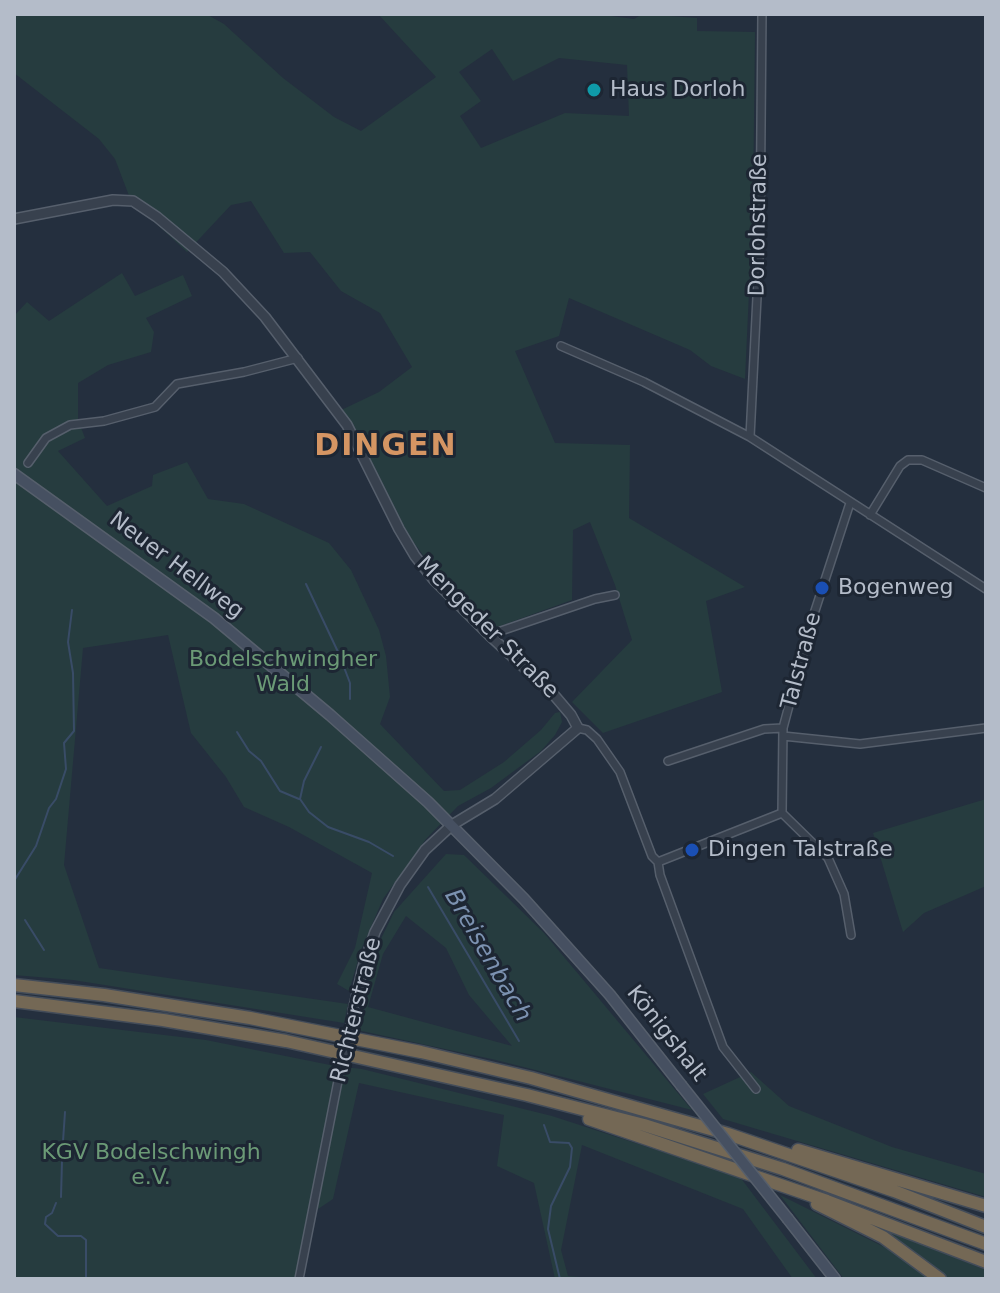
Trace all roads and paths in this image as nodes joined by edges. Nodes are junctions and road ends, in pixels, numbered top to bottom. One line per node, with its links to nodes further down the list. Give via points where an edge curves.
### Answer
1 (762, 14): 5 (street, Dorlohstraße)
2 (14, 219): 4 (street, Mengeder Straße, via 113,200 140,203 238,287)
3 (561, 346): 5 (street)
4 (298, 358): 6 (street, via 177,384 155,407 60,429 46,438); 13 (street, Mengeder Straße, via 347,425 415,556)
5 (750, 437): 9 (street)
6 (28, 463)
7 (14, 474): 19 (main road, Neuer Hellweg, via 214,618)
8 (986, 488): 10 (street, via 922,460 908,460)
9 (850, 503): 10 (street); 16 (street, Talstraße)
10 (870, 515): 11 (street)
11 (986, 589)
12 (615, 595): 13 (street)
13 (489, 635): 14 (street, Mengeder Straße, via 554,695)
14 (578, 728): 19 (street, Richterstraße, via 495,799); 20 (street, Mengeder Straße, via 597,739 620,772)
15 (986, 728): 16 (street, via 860,744)
16 (783, 732): 17 (street, Talstraße, via 764,729); 18 (street, Talstraße)
17 (668, 761)
18 (782, 813): 20 (street); 21 (street, via 828,858 844,894)
19 (452, 825): 24 (street, Richterstraße, via 425,850 387,906 363,967); 34 (main road, Königshalt, bridge, via 610,995)
20 (658, 862): 25 (street, Mengeder Straße, via 723,1047)
21 (851, 935)
22 (14, 985): 27 (highway, via 169,1004 376,1042 531,1078)
23 (14, 1001): 26 (highway, via 286,1041)
24 (353, 1011): 33 (street, Richterstraße, bridge)
25 (756, 1089)
26 (527, 1095): 28 (highway, via 547,1107); 31 (highway, via 783,1169)
27 (728, 1134): 29 (highway, via 821,1156); 30 (highway)
28 (786, 1187): 32 (highway); 35 (highway, via 883,1237)
29 (986, 1208)
30 (986, 1227)
31 (986, 1244)
32 (986, 1262)
33 (299, 1279)
34 (835, 1279)
35 (940, 1279)

